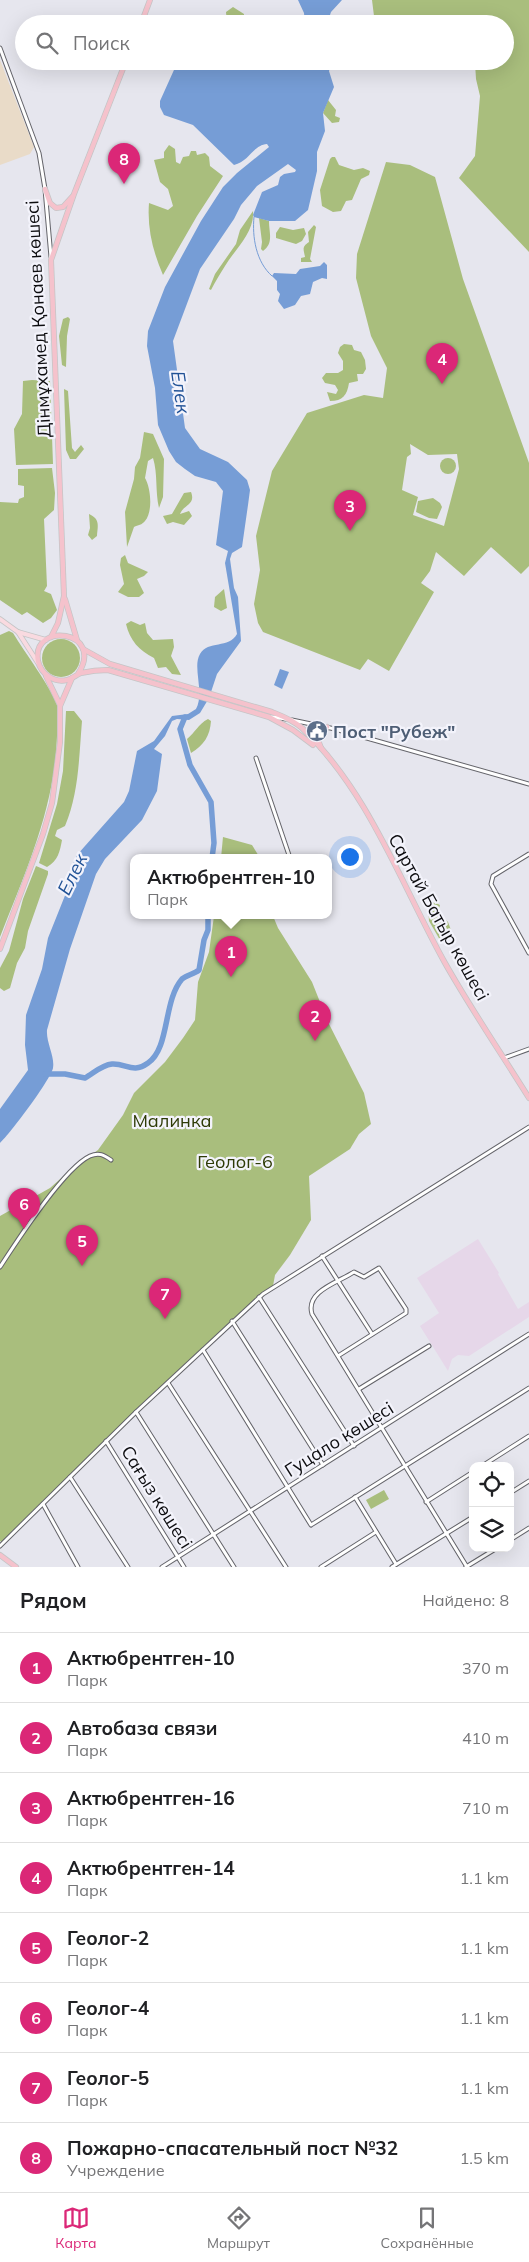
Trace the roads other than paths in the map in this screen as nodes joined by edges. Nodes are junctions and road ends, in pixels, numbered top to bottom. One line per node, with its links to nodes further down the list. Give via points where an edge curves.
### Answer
1 (150, 0): 2 (highway)
2 (144, 15)
3 (0, 48): 5 (street, Дінмұхамед Қонаев көшесі, via 32,131)
4 (122, 70): 6 (highway)
5 (45, 189): 6 (highway, via 56,208 64,206); 7 (street, Дінмұхамед Қонаев көшесі)
6 (74, 194): 7 (highway)
7 (51, 260): 8 (highway, Дінмұхамед Қонаев көшесі)
8 (64, 596): 11 (highway, via 58,623); 12 (highway)
9 (0, 619): 10 (main road)
10 (18, 632): 11 (main road); 14 (main road)
11 (49, 638): 12 (highway, via 65,635); 14 (highway, via 39,651)
12 (78, 641): 13 (highway)
13 (82, 649): 15 (highway, via 83,666); 18 (highway)
14 (39, 664): 16 (highway)
15 (78, 674): 17 (highway); 18 (highway, via 108,670)
16 (45, 675): 17 (highway, via 58,681); 20 (highway)
17 (72, 678): 20 (highway)
18 (146, 678): 19 (highway)
19 (234, 704): 21 (highway); 22 (highway, via 272,712)
20 (60, 706): 29 (highway, via 60,742 52,803)
21 (269, 717): 22 (street); 24 (highway, via 294,730)
22 (290, 720): 23 (street); 24 (highway)
23 (327, 727): 24 (highway, via 318,736); 26 (street)
24 (322, 752): 32 (highway, Сартай Батыр көшесі, via 344,777 366,812 446,964)
25 (256, 758): 27 (street)
26 (529, 784)
27 (289, 854)
28 (529, 854): 30 (street, via 493,876 491,884)
29 (0, 949)
30 (529, 953)
31 (529, 1049): 32 (street)
32 (504, 1058): 33 (highway, Сартай Батыр көшесі)
33 (529, 1098)
34 (529, 1127): 36 (street)
35 (111, 1160): 37 (street, via 103,1154 96,1154 74,1168)
36 (322, 1256): 38 (street); 39 (street)
37 (0, 1267)
38 (338, 1282): 41 (street); 41 (street, via 354,1272 364,1277 380,1268 406,1313); 45 (street, via 315,1295 310,1308)
39 (259, 1297): 40 (street); 53 (street)
40 (232, 1322): 44 (street); 55 (street)
41 (372, 1334): 45 (street)
42 (529, 1334): 50 (street, Гуцало көшесі)
43 (429, 1346): 47 (street)
44 (203, 1350): 46 (street); 60 (street)
45 (338, 1356): 47 (street)
46 (168, 1383): 49 (street); 65 (street)
47 (358, 1390): 50 (street)
48 (528, 1390): 56 (street)
49 (136, 1412): 52 (street); 70 (street)
50 (382, 1428): 53 (street, Гуцало көшесі); 56 (street)
51 (529, 1436): 54 (street)
52 (106, 1441): 58 (street); 75 (street, Сағыз көшесі)
53 (354, 1446): 55 (street, Гуцало көшесі)
54 (488, 1462)
55 (323, 1465): 60 (street, Гуцало көшесі)
56 (404, 1467): 62 (street); 63 (street)
57 (469, 1475): 63 (street)
58 (70, 1477): 64 (street); 79 (street)
59 (529, 1481): 61 (street)
60 (288, 1488): 62 (street, via 311,1525); 65 (street, Гуцало көшесі)
61 (514, 1490)
62 (355, 1498): 68 (street)
63 (426, 1502): 69 (street)
64 (43, 1504): 72 (street); 78 (street)
65 (251, 1512): 70 (street, Гуцало көшесі); 83 (street)
66 (469, 1520): 69 (street)
67 (529, 1528): 71 (street)
68 (376, 1532): 76 (street); 84 (street)
69 (446, 1534): 76 (street); 86 (street)
70 (214, 1535): 75 (street, Гуцало көшесі); 82 (street)
71 (514, 1537)
72 (0, 1546)
73 (490, 1552): 86 (street)
74 (0, 1556): 77 (highway)
75 (178, 1557): 80 (street, Гуцало көшесі); 81 (street, Сағыз көшесі)
76 (396, 1564): 85 (street)
77 (16, 1567)
78 (78, 1567)
79 (128, 1567)
80 (162, 1567)
81 (184, 1567)
82 (234, 1567)
83 (286, 1567)
84 (321, 1567)
85 (392, 1567)
86 (466, 1567)

